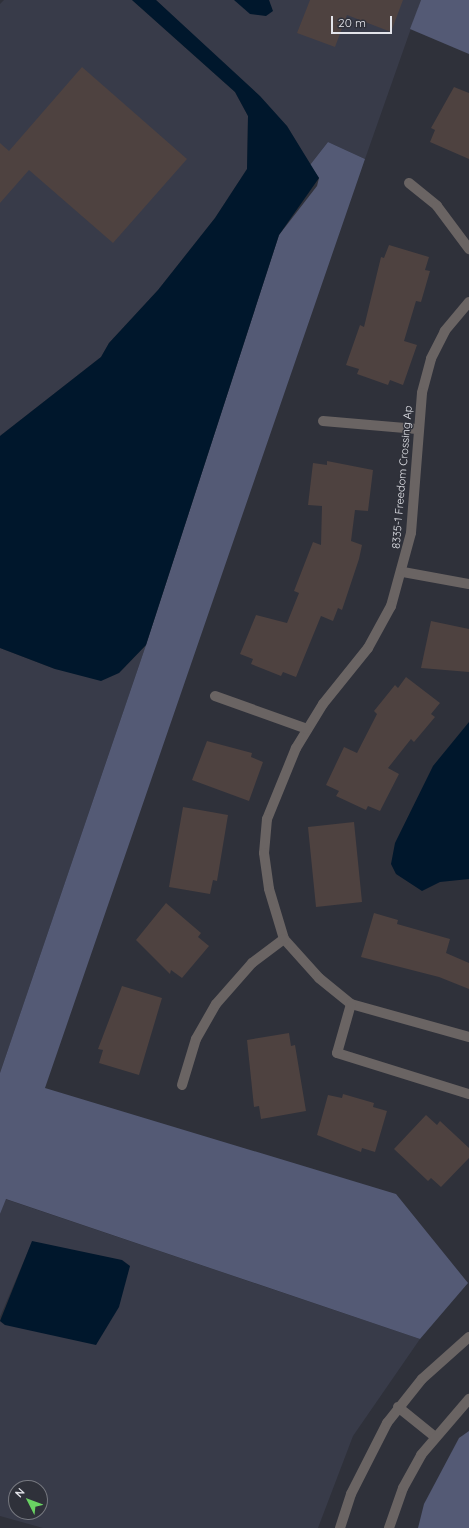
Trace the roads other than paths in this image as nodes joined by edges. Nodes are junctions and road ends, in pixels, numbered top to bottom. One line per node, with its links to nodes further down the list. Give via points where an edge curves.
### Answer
1 (408, 183): 2 (street, via 437,206)
2 (469, 249)
3 (469, 302): 5 (street, 8335-1 Freedom Crossing Ap, via 445,331 431,358)
4 (322, 421): 5 (street)
5 (417, 429): 6 (street, 8335-1 Freedom Crossing Ap, via 411,533)
6 (403, 572): 7 (street); 9 (street, 8335-1 Freedom Crossing Ap, via 391,606 368,648)
7 (469, 584)
8 (215, 696): 9 (street)
9 (307, 729): 10 (street, 8335-1 Freedom Crossing Ap, via 279,783 266,819 264,853 269,889)
10 (284, 939): 11 (street, 8335-1 Freedom Crossing Ap, via 319,978); 13 (street, via 252,964 216,1004 196,1040)
11 (351, 1004): 12 (street, 8335-1 Freedom Crossing Ap); 14 (street, via 337,1053)
12 (469, 1037)
13 (182, 1085)
14 (469, 1094)
15 (469, 1338): 17 (street, via 422,1379)
16 (469, 1399): 18 (street)
17 (398, 1407): 18 (street); 19 (street, via 371,1452)
18 (434, 1436): 20 (street, via 404,1488)
19 (340, 1528)
20 (389, 1528)

